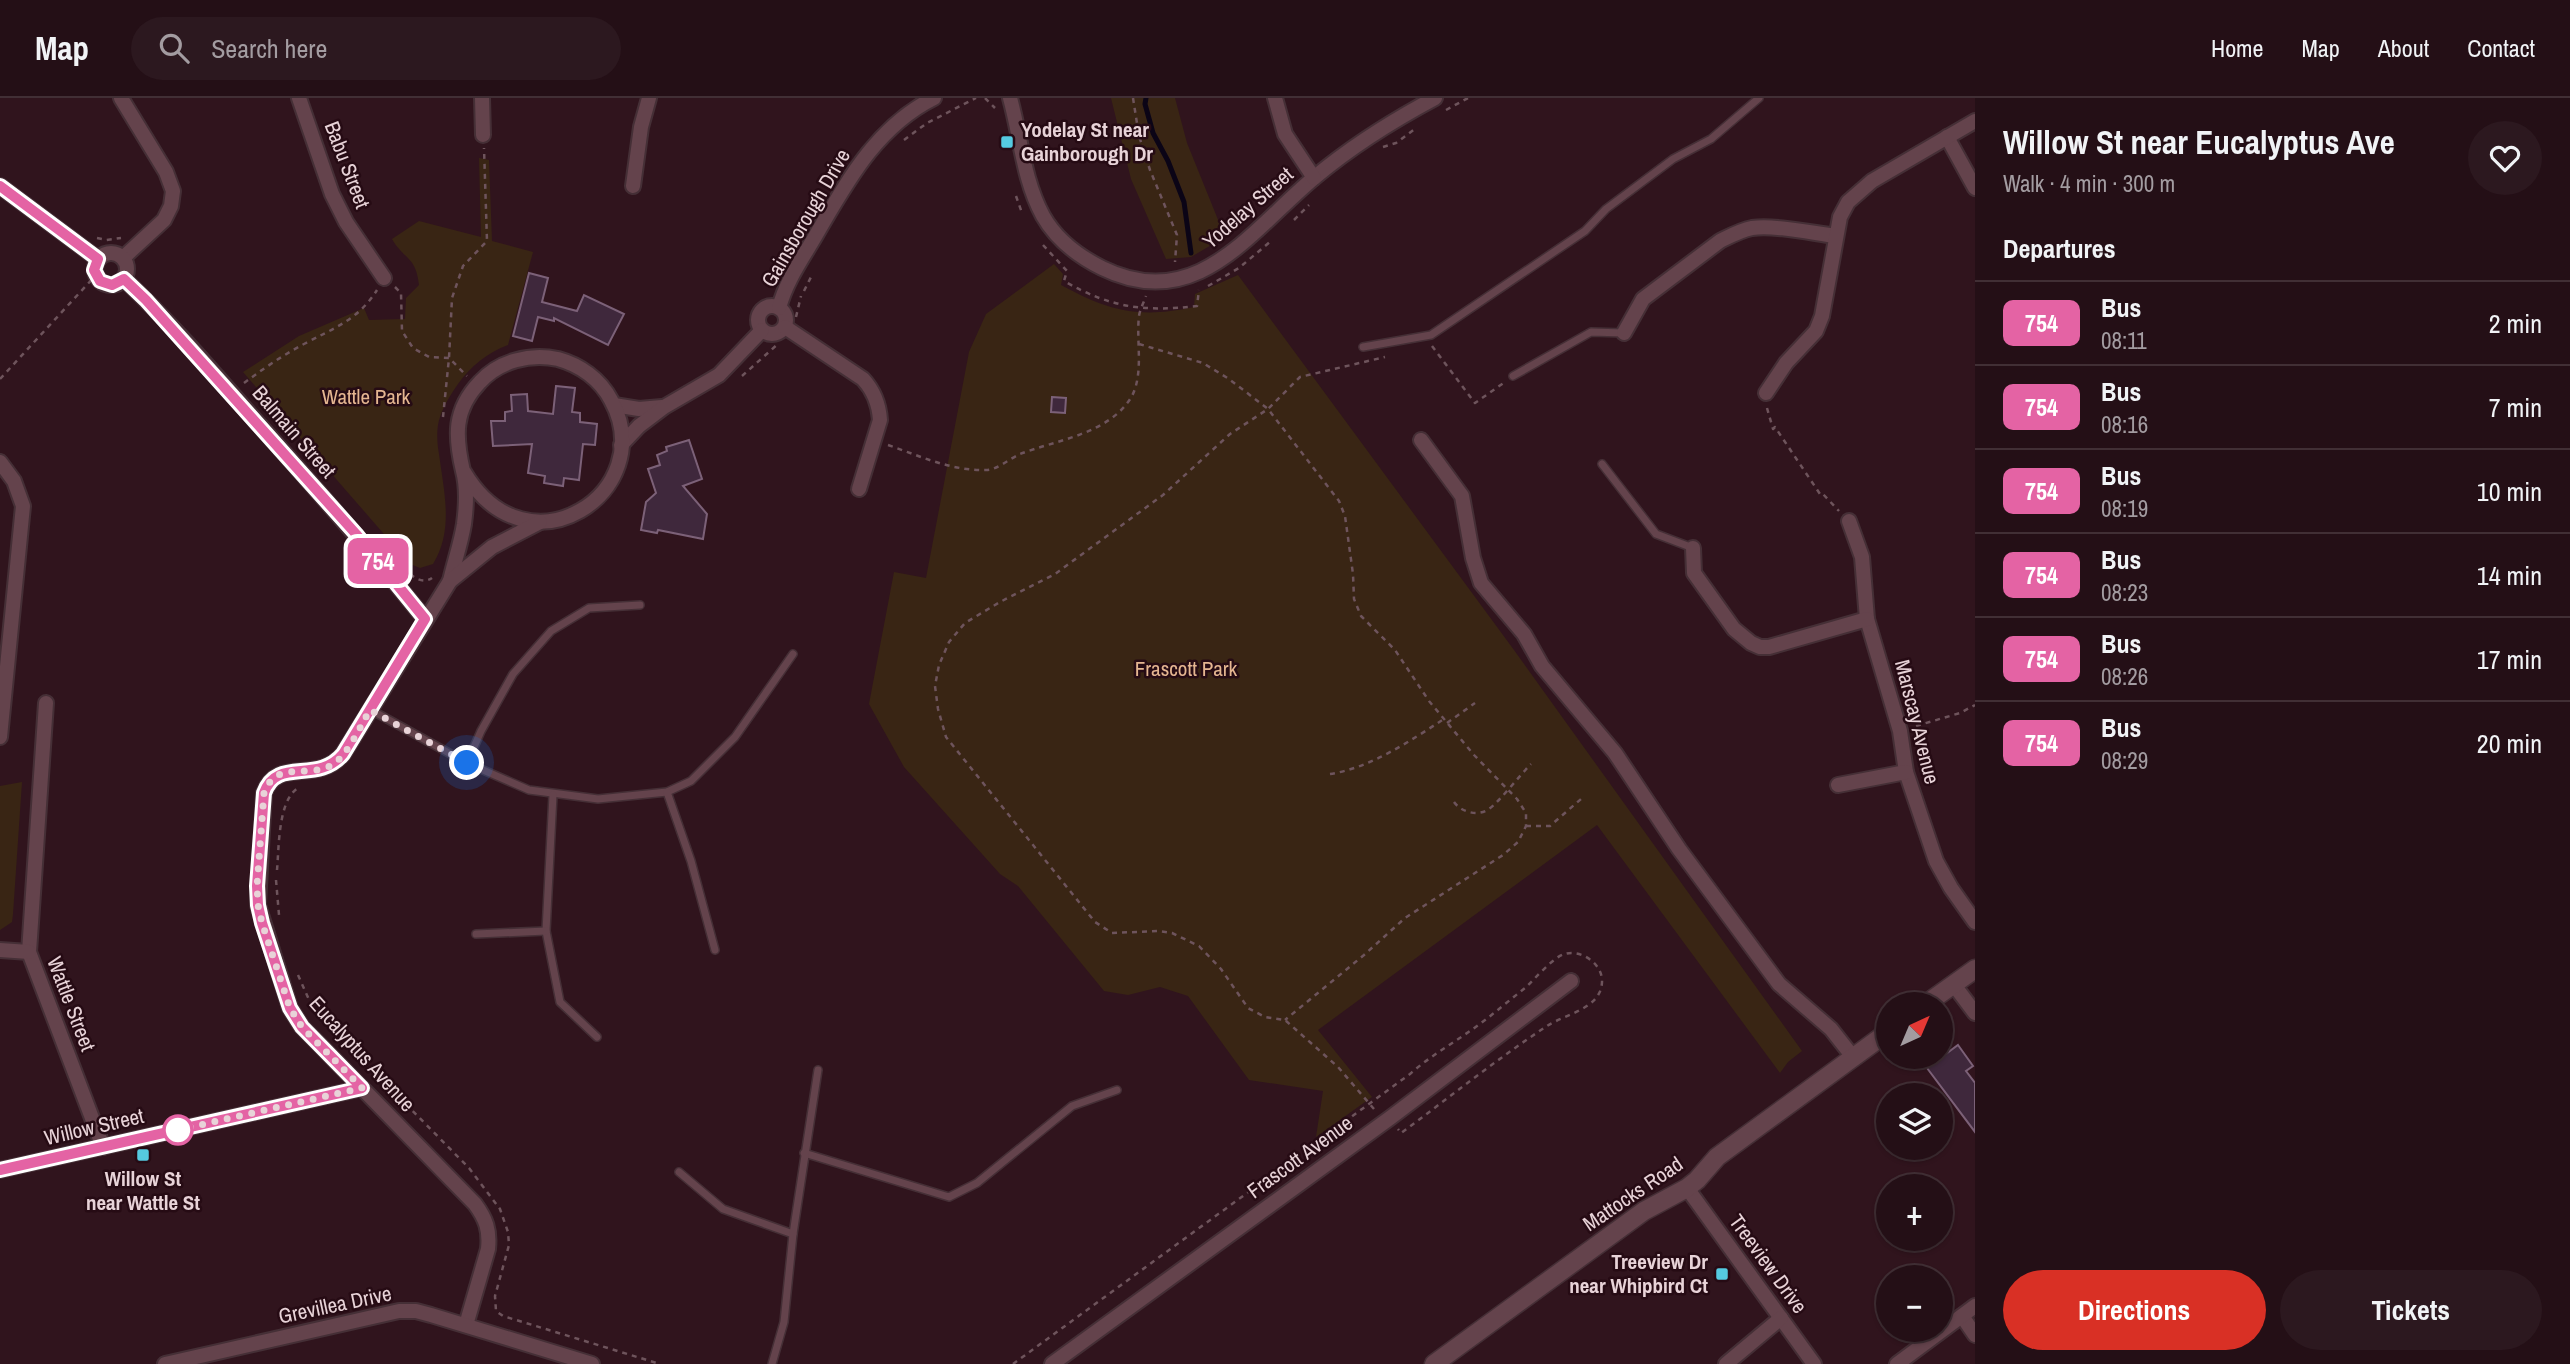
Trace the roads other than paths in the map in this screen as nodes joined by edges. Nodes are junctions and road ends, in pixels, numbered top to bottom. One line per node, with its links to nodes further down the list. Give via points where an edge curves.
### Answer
1 (121, 98): 18 (street, via 173,191 164,220)
2 (299, 98): 20 (street, Babu Street, via 332,194)
3 (482, 98): 11 (street)
4 (649, 98): 15 (street)
5 (934, 98): 22 (street, Gainsborough Drive, via 897,123 863,159 788,282)
6 (1010, 98): 13 (street, Yodelay Street, via 1030,186 1049,225 1069,246 1114,274 1152,281 1199,273 1224,259)
7 (1275, 98): 13 (street, via 1285,134)
8 (1435, 98): 13 (street, Yodelay Street, via 1372,134)
9 (1759, 98): 26 (lane, via 1711,139 1673,159 1606,209 1575,238 1431,335)
10 (1975, 121): 12 (street)
11 (483, 135)
12 (1947, 137): 16 (street); 17 (street, via 1859,190 1843,210)
13 (1314, 178)
14 (0, 186): 19 (street)
15 (632, 186)
16 (1975, 188)
17 (1836, 236): 25 (street, via 1766,228 1732,234 1643,299); 28 (street, via 1816,331)
18 (123, 258): 19 (street, via 110,252); 21 (street, via 127,266)
19 (98, 259): 21 (street, via 100,281 112,285)
20 (384, 278)
21 (124, 279): 42 (street, Balmain Street, via 232,393)
22 (779, 307): 23 (street); 24 (street, via 762,310 758,318)
23 (786, 328): 24 (street, via 775,334); 36 (street, via 871,387 880,419)
24 (762, 330): 30 (street, via 719,375)
25 (1624, 333): 27 (lane, via 1591,332)
26 (1363, 347)
27 (1513, 376)
28 (1766, 393)
29 (614, 405): 30 (street); 32 (street); 35 (street, via 588,373 570,363 551,358 510,362 476,386 465,403 458,422 458,453)
30 (664, 407): 32 (street)
31 (1421, 440): 66 (street, via 1462,496 1481,583 1615,753 1773,976 1832,1030)
32 (621, 445): 38 (street, via 617,467 600,496 573,515)
33 (0, 462): 47 (street, via 15,481 23,506)
34 (1602, 464): 39 (lane, via 1656,534)
35 (464, 472): 38 (street, via 494,508); 40 (street, via 464,524)
36 (859, 489)
37 (1849, 521): 43 (street, Marscay Avenue, via 1862,557)
38 (540, 522): 40 (street, via 492,547)
39 (1693, 548): 43 (street, via 1694,573 1734,629 1760,647)
40 (450, 581): 42 (street)
41 (639, 605): 48 (lane, via 589,608 551,631 513,674)
42 (425, 619): 46 (street)
43 (1867, 619): 49 (street, Marscay Avenue, via 1900,731)
44 (793, 654): 51 (lane, via 735,737 691,780)
45 (46, 704): 58 (street, Wattle Street)
46 (370, 710): 48 (lane); 68 (street, Eucalyptus Avenue, via 335,763 268,781 257,886 262,923 290,1008 302,1027)
47 (0, 737)
48 (467, 763): 52 (lane, via 529,790)
49 (1906, 772): 50 (street); 53 (street, Marscay Avenue, via 1936,861)
50 (1838, 785)
51 (667, 792): 52 (lane, via 598,799); 57 (lane)
52 (553, 795): 54 (lane)
53 (1975, 922)
54 (545, 931): 55 (lane); 64 (lane, via 560,1002)
55 (476, 934)
56 (0, 950): 58 (street)
57 (715, 950)
58 (29, 952): 70 (street, Wattle Street)
59 (1975, 970): 61 (street)
60 (1571, 981): 84 (street, Frascott Avenue)
61 (1954, 985): 62 (street); 63 (street)
62 (1944, 992)
63 (1975, 1013)
64 (597, 1037)
65 (1876, 1041): 66 (street, Mattocks Road)
66 (1853, 1057): 74 (street, Mattocks Road, via 1717,1157)
67 (818, 1070): 71 (lane)
68 (362, 1088): 70 (street, Willow Street); 79 (street, Eucalyptus Avenue, via 475,1204 487,1223 488,1249)
69 (1117, 1090): 71 (lane, via 1072,1106 977,1183 949,1197)
70 (103, 1147): 72 (street, Willow Street)
71 (804, 1153): 75 (lane)
72 (0, 1170)
73 (679, 1172): 75 (lane, via 723,1209)
74 (1687, 1188): 78 (street, Treeview Drive); 85 (street, Mattocks Road, via 1644,1211)
75 (793, 1234): 83 (lane, via 784,1322)
76 (1975, 1306): 77 (street)
77 (1962, 1316): 80 (street); 88 (street)
78 (1781, 1318): 86 (street); 87 (street, Treeview Drive)
79 (466, 1325): 81 (street, Grevillea Drive, via 399,1311); 82 (street, Grevillea Drive)
80 (1975, 1335)
81 (165, 1364)
82 (592, 1364)
83 (772, 1364)
84 (1052, 1364)
85 (1434, 1364)
86 (1726, 1364)
87 (1814, 1364)
88 (1897, 1364)

